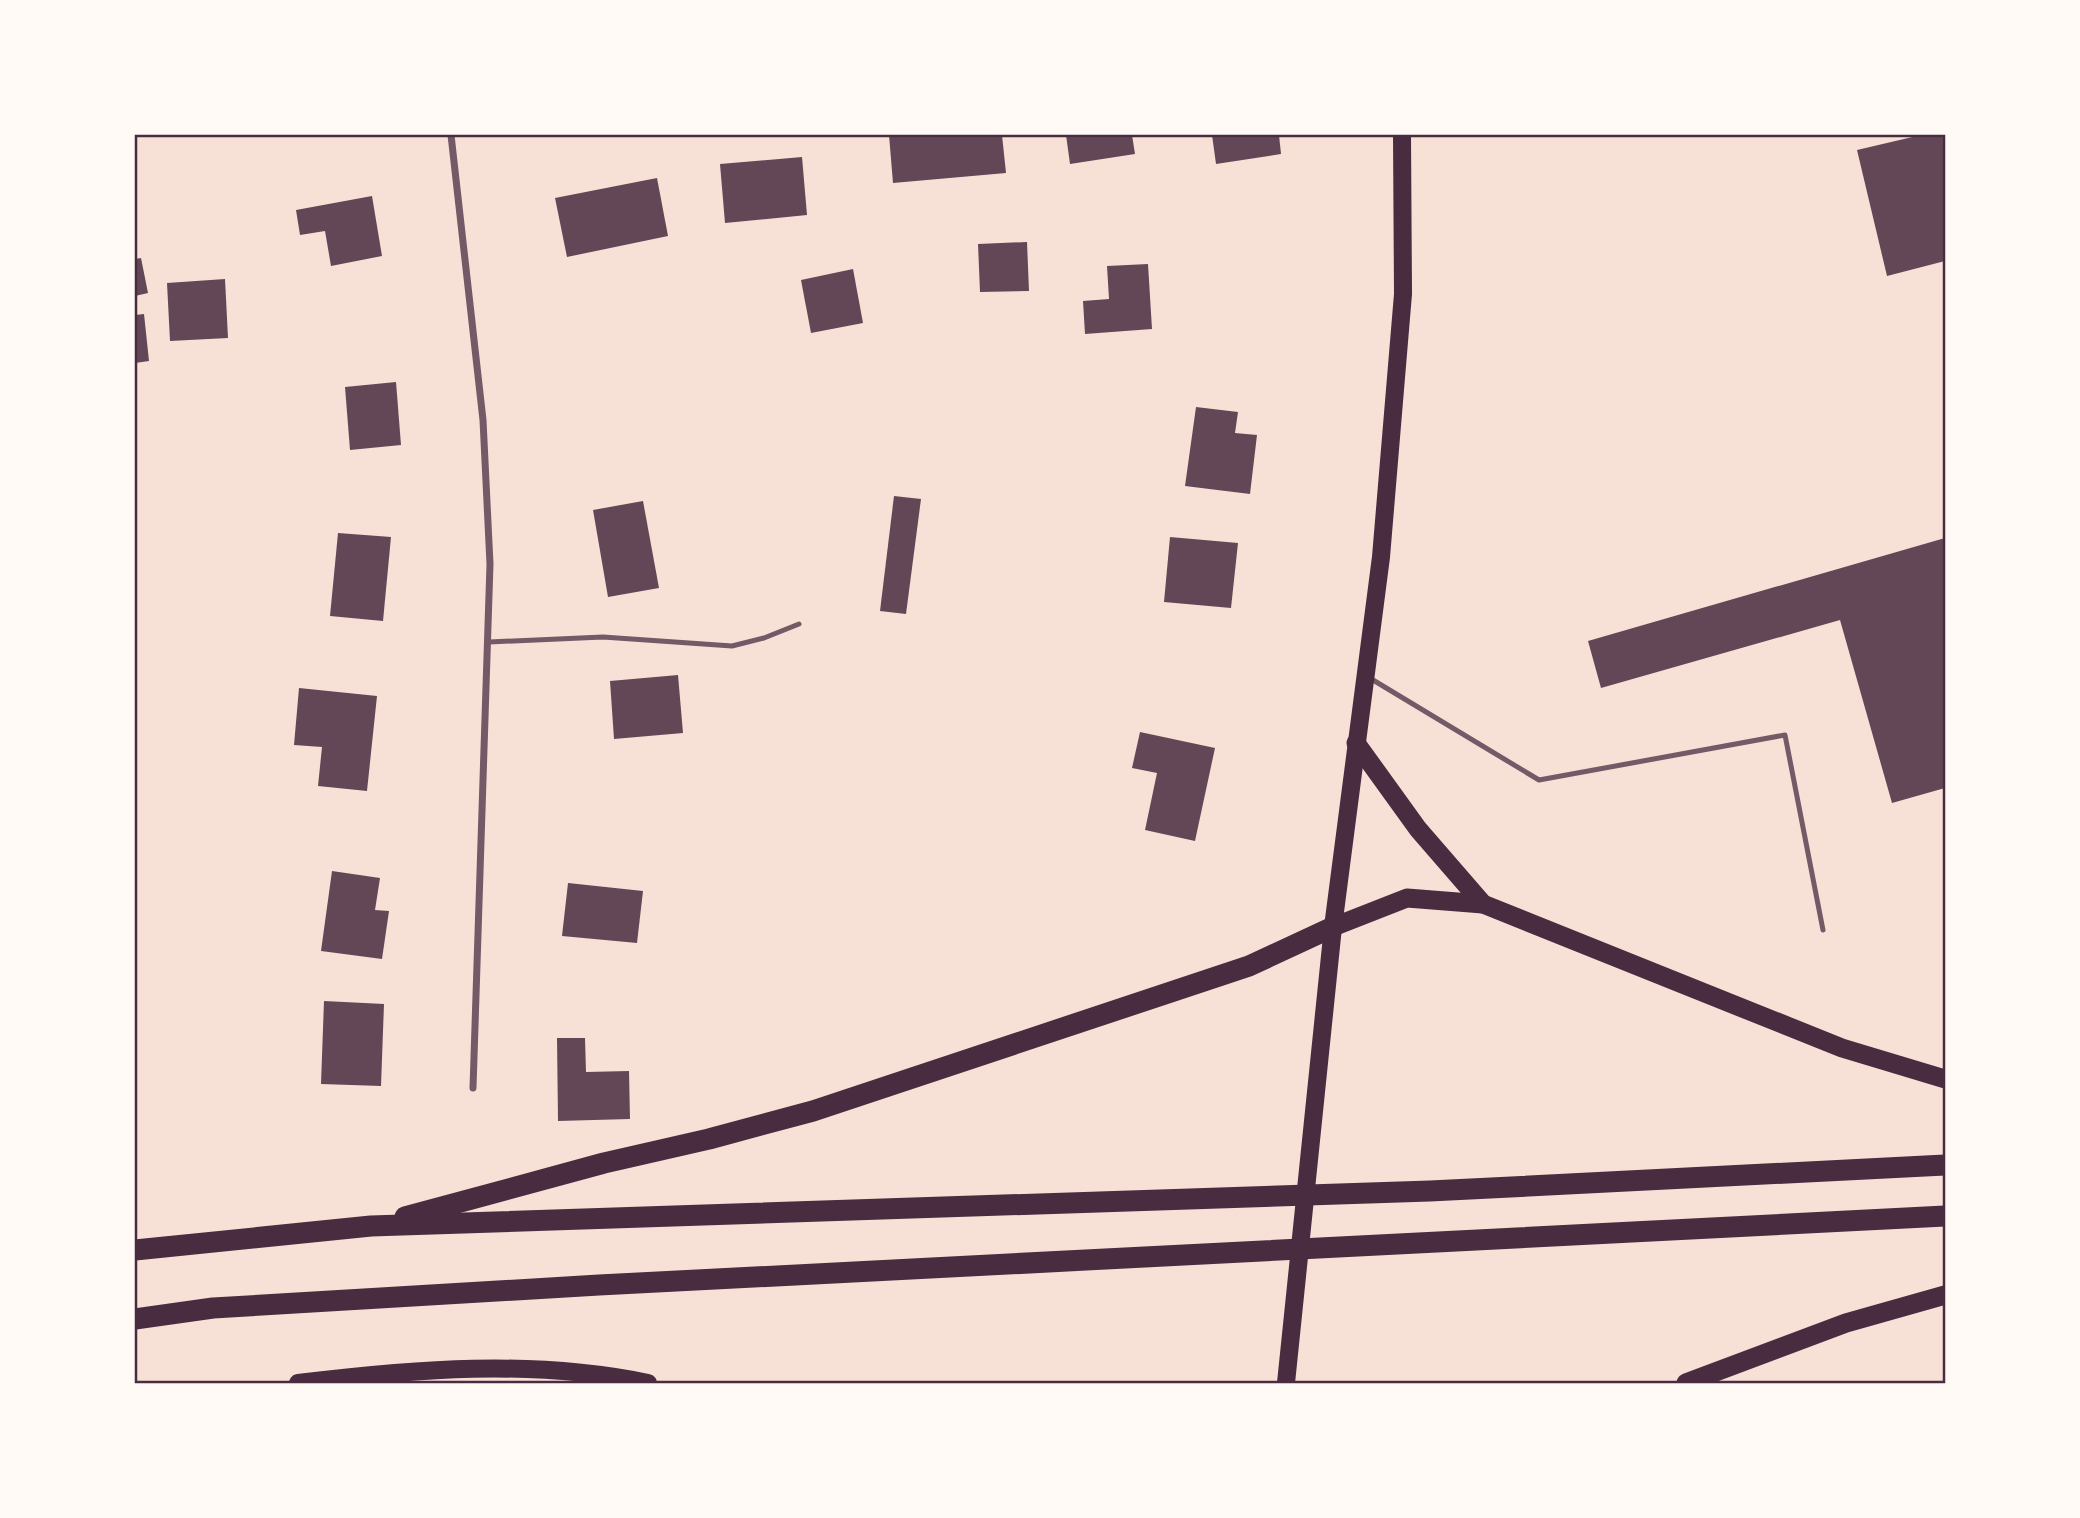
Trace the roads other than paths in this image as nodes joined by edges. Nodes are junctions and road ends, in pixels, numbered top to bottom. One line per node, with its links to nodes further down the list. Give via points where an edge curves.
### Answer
1 (451, 135): 4 (street, via 484,420)
2 (1402, 135): 5 (main road, via 1404,294)
3 (799, 624): 4 (lane, via 732,646 603,637)
4 (489, 642): 11 (street)
5 (1366, 676): 6 (main road); 9 (lane, via 1539,780 1785,735)
6 (1356, 743): 7 (highway, via 1418,829); 8 (main road)
7 (1483, 904): 8 (highway, via 1407,898); 10 (highway, via 1842,1048)
8 (1333, 927): 14 (highway, via 1249,966 813,1111); 20 (main road)
9 (1823, 930)
10 (1945, 1079)
11 (473, 1088)
12 (1945, 1165): 14 (highway, via 1430,1191)
13 (1945, 1216): 17 (highway, via 226,1307)
14 (371, 1226): 15 (highway)
15 (135, 1250)
16 (1945, 1295): 21 (highway, via 1846,1323)
17 (139, 1320)
18 (298, 1383): 19 (main road, via 383,1373 501,1368 601,1373)
19 (648, 1383)
20 (1286, 1383)
21 (1686, 1383)

